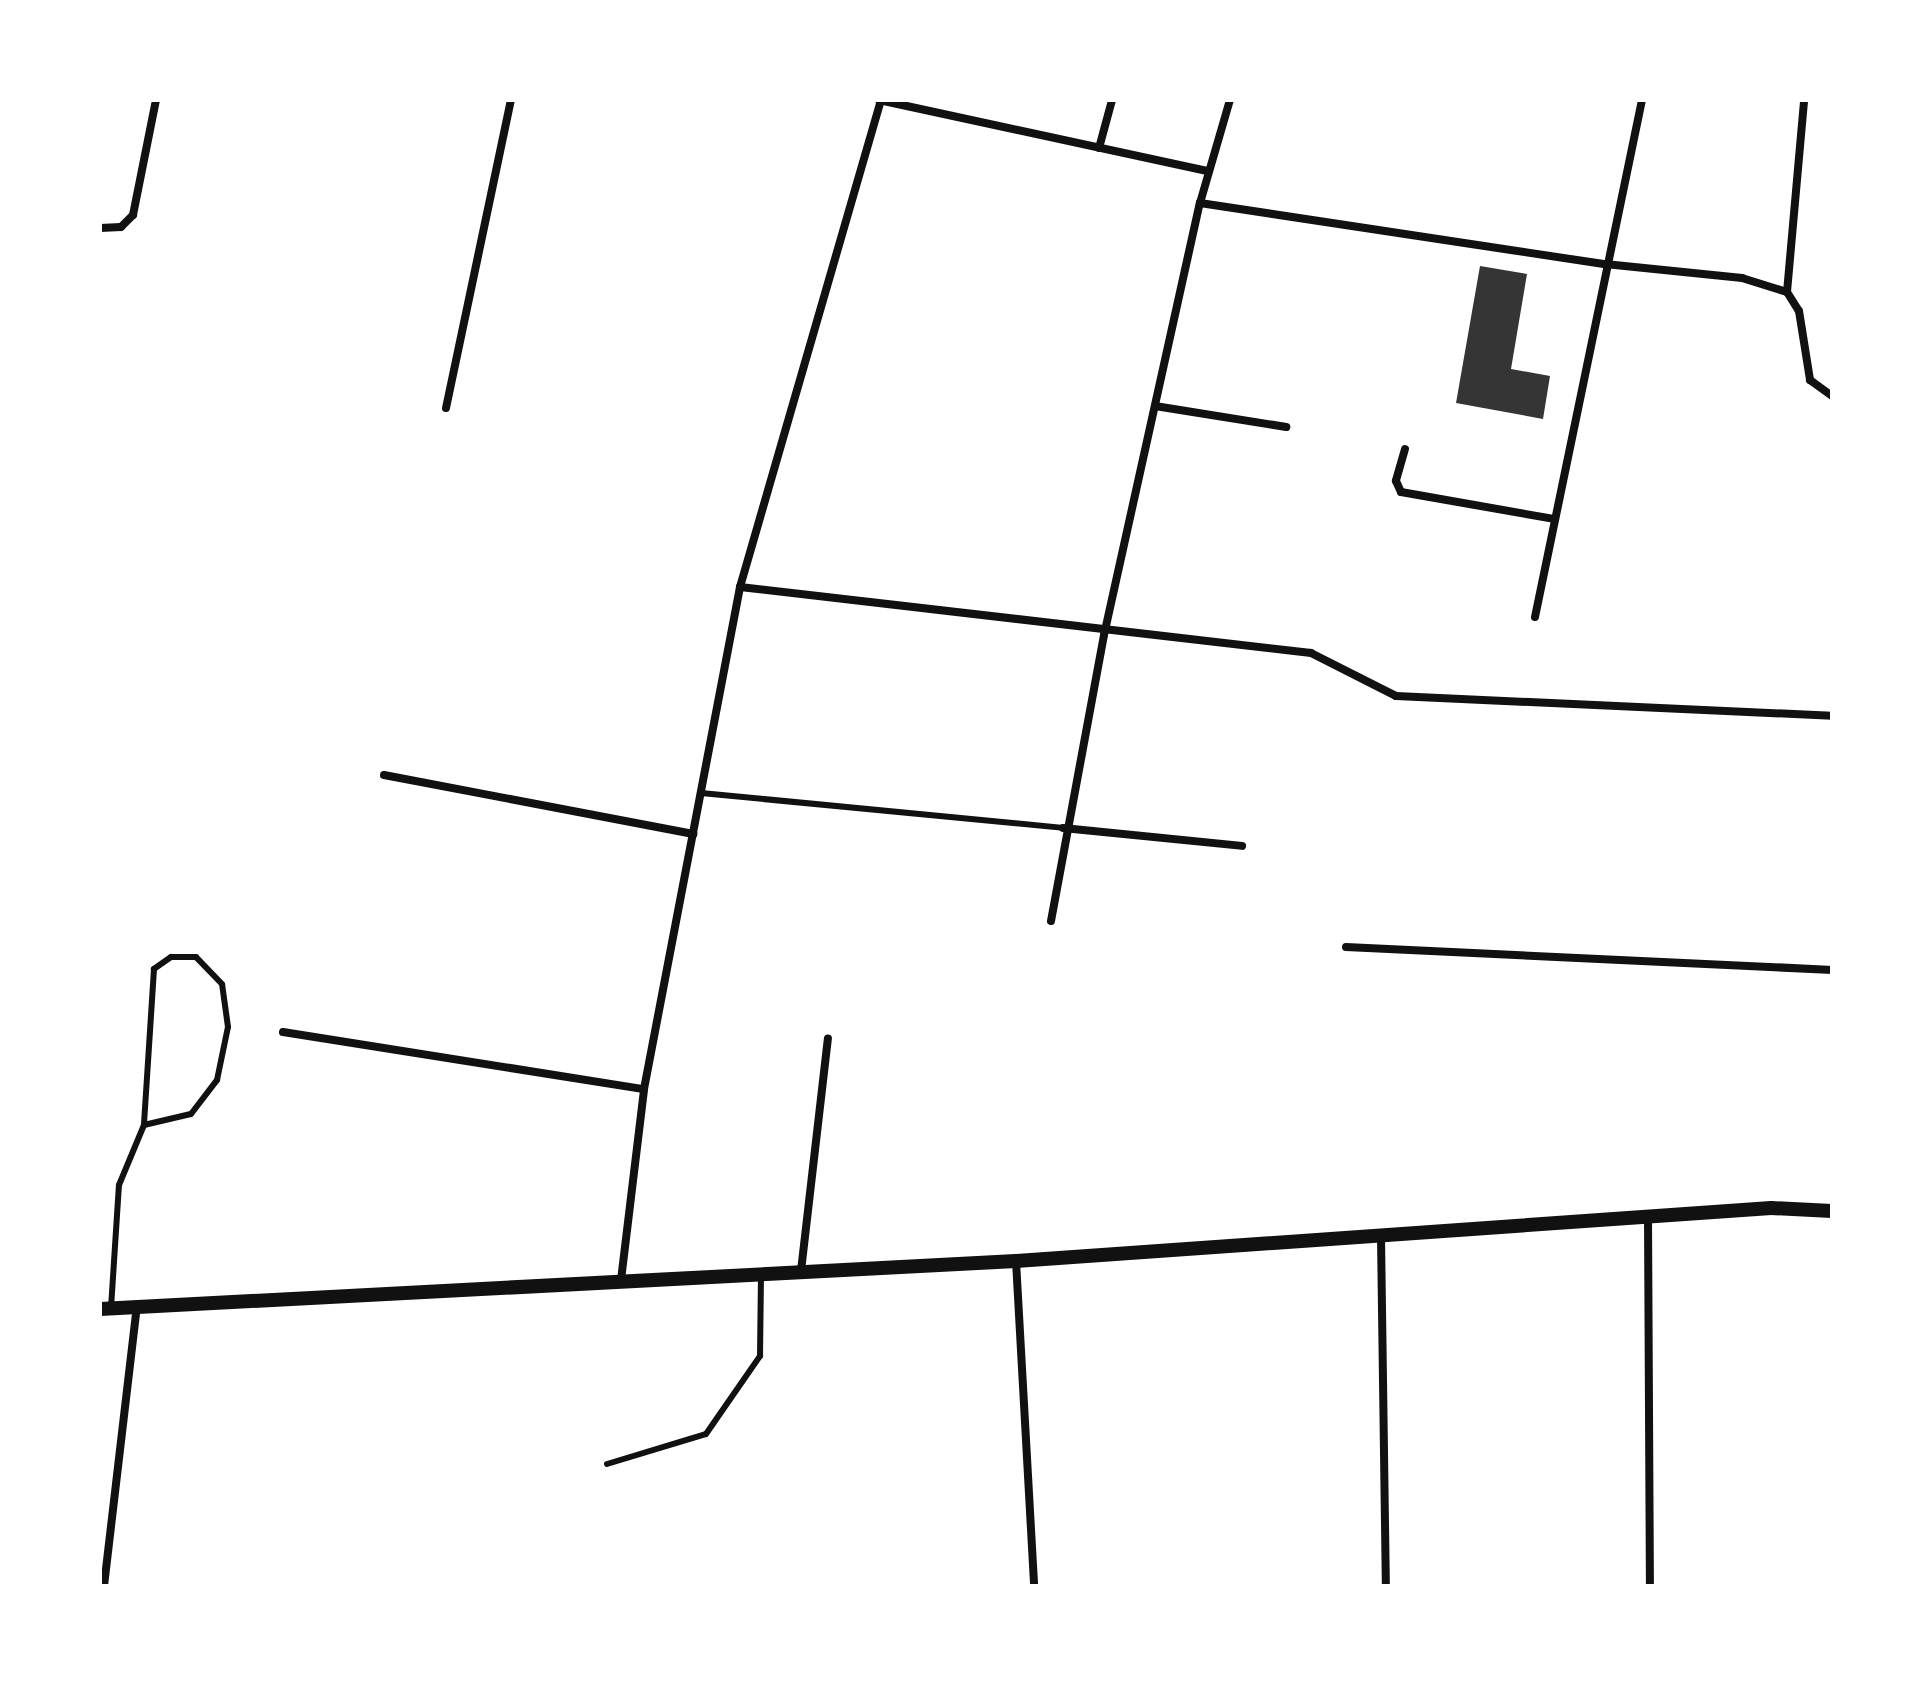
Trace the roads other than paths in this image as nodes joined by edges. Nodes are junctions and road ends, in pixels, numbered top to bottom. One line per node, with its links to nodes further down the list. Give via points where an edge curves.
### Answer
1 (156, 100): 11 (street, via 133,215 121,227)
2 (511, 100): 16 (street)
3 (880, 100): 8 (street); 20 (street)
4 (1112, 100): 8 (street)
5 (1230, 100): 9 (street)
6 (1642, 100): 12 (street)
7 (1804, 100): 13 (street)
8 (1099, 148): 9 (street)
9 (1208, 171): 10 (street)
10 (1200, 203): 12 (street); 15 (street)
11 (100, 228)
12 (1605, 264): 13 (street, via 1742,278); 19 (street)
13 (1787, 292): 14 (street, via 1799,311 1810,380)
14 (1832, 396)
15 (1155, 406): 17 (street); 22 (street)
16 (446, 408)
17 (1286, 427)
18 (1405, 449): 19 (street, via 1396,481 1401,492)
19 (1554, 519): 21 (street)
20 (740, 587): 22 (street); 25 (street)
21 (1535, 617)
22 (1104, 635): 23 (street, via 1311,653 1396,696); 26 (street)
23 (1832, 716)
24 (384, 775): 27 (street)
25 (701, 793): 26 (lane); 27 (street)
26 (1063, 828): 28 (street); 29 (street)
27 (693, 834): 34 (street)
28 (1242, 846)
29 (1051, 921)
30 (1346, 947): 31 (street)
31 (1832, 970)
32 (283, 1032): 34 (street)
33 (828, 1039): 40 (street)
34 (644, 1089): 42 (street)
35 (144, 1125): 35 (lane, via 154,969 171,957 196,957 222,984 228,1027 217,1080 191,1114); 44 (lane, via 119,1185)
36 (1832, 1211): 37 (street)
37 (1648, 1218): 38 (street); 49 (street)
38 (1381, 1237): 39 (street, via 1237,1240); 48 (street)
39 (1016, 1261): 40 (street); 47 (street)
40 (801, 1271): 41 (street)
41 (761, 1273): 42 (street); 45 (lane, via 760,1356 706,1434 656,1455)
42 (621, 1280): 43 (street)
43 (137, 1307): 44 (street); 46 (street)
44 (105, 1309)
45 (607, 1464)
46 (104, 1586)
47 (1034, 1586)
48 (1386, 1586)
49 (1650, 1586)

